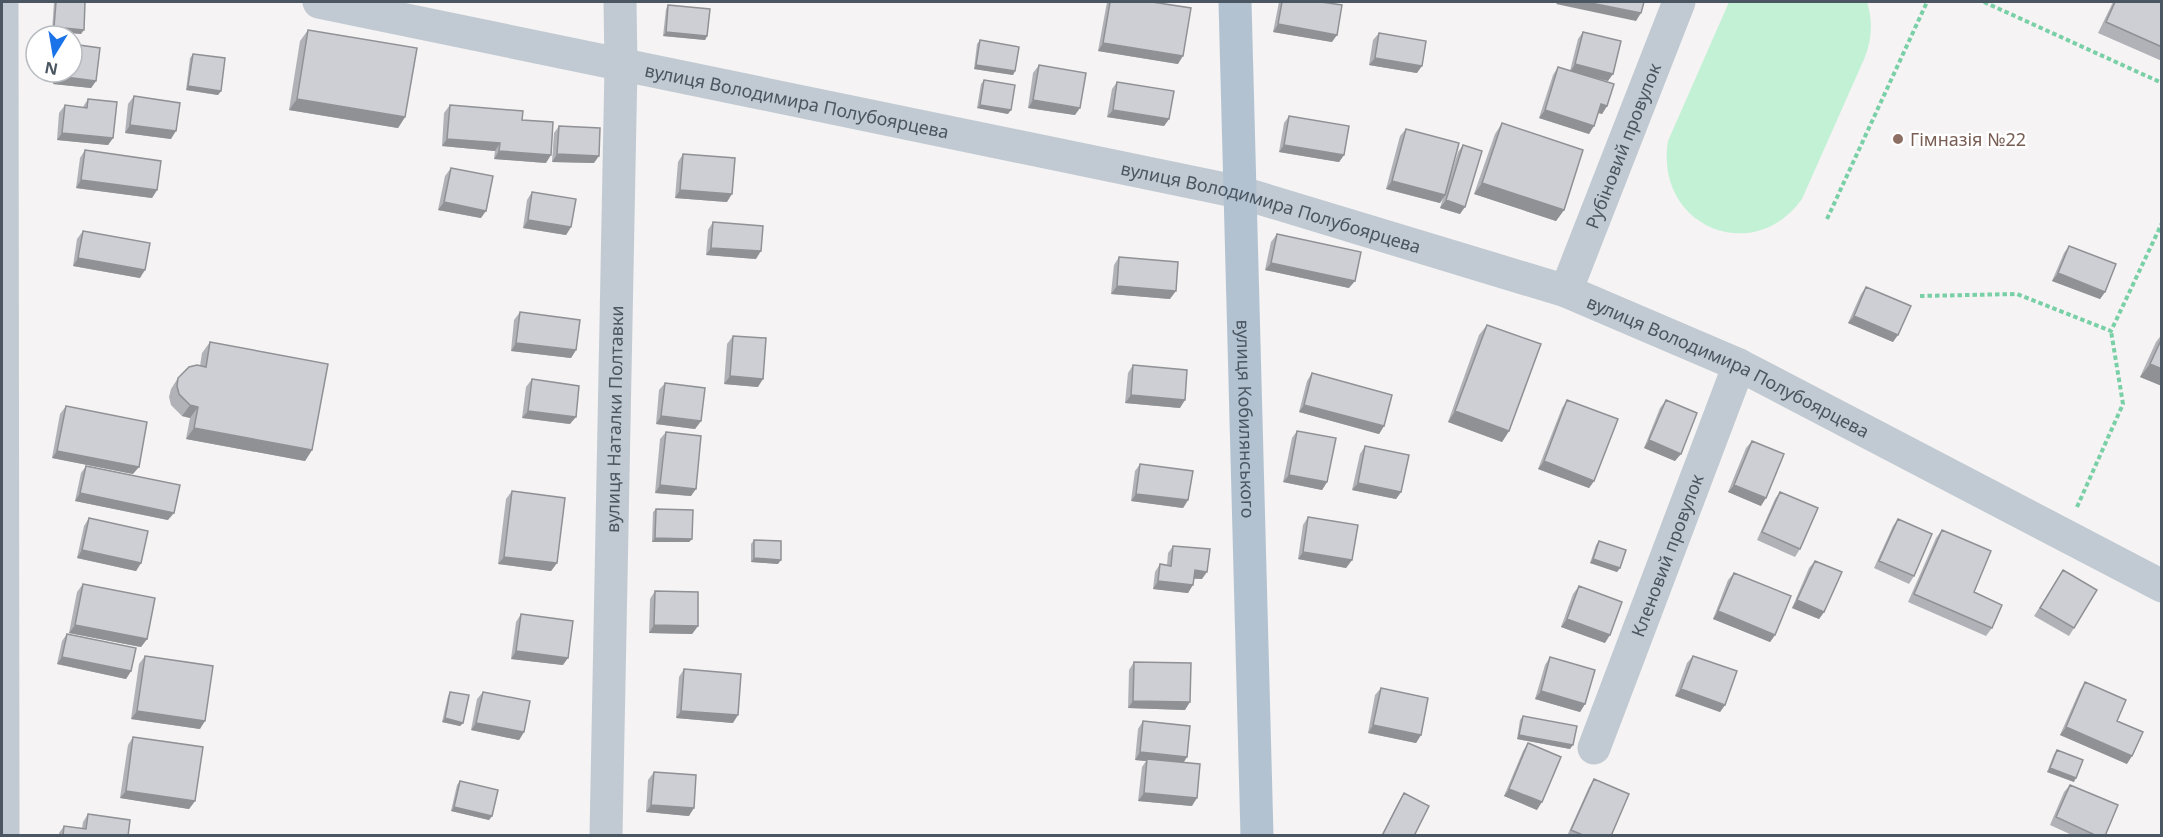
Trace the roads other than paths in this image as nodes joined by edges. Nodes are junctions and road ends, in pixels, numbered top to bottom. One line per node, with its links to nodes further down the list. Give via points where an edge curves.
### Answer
1 (2, 2): 12 (street)
2 (319, 2): 6 (street, вулиця Володимира Полубоярцева)
3 (620, 2): 6 (street, вулиця Наталки Полтавки)
4 (1235, 2): 7 (main road, вулиця Кобилянського)
5 (1679, 2): 8 (street, Рубіновий провулок)
6 (621, 66): 7 (street, вулиця Володимира Полубоярцева); 13 (street, вулиця Наталки Полтавки)
7 (1239, 192): 8 (street, вулиця Володимира Полубоярцева); 14 (main road, вулиця Кобилянського)
8 (1566, 291): 9 (street, вулиця Володимира Полубоярцева)
9 (1739, 365): 10 (street, вулиця Володимира Полубоярцева); 11 (street, Кленовий провулок)
10 (2162, 586)
11 (1594, 748)
12 (3, 836)
13 (606, 836)
14 (1257, 836)

